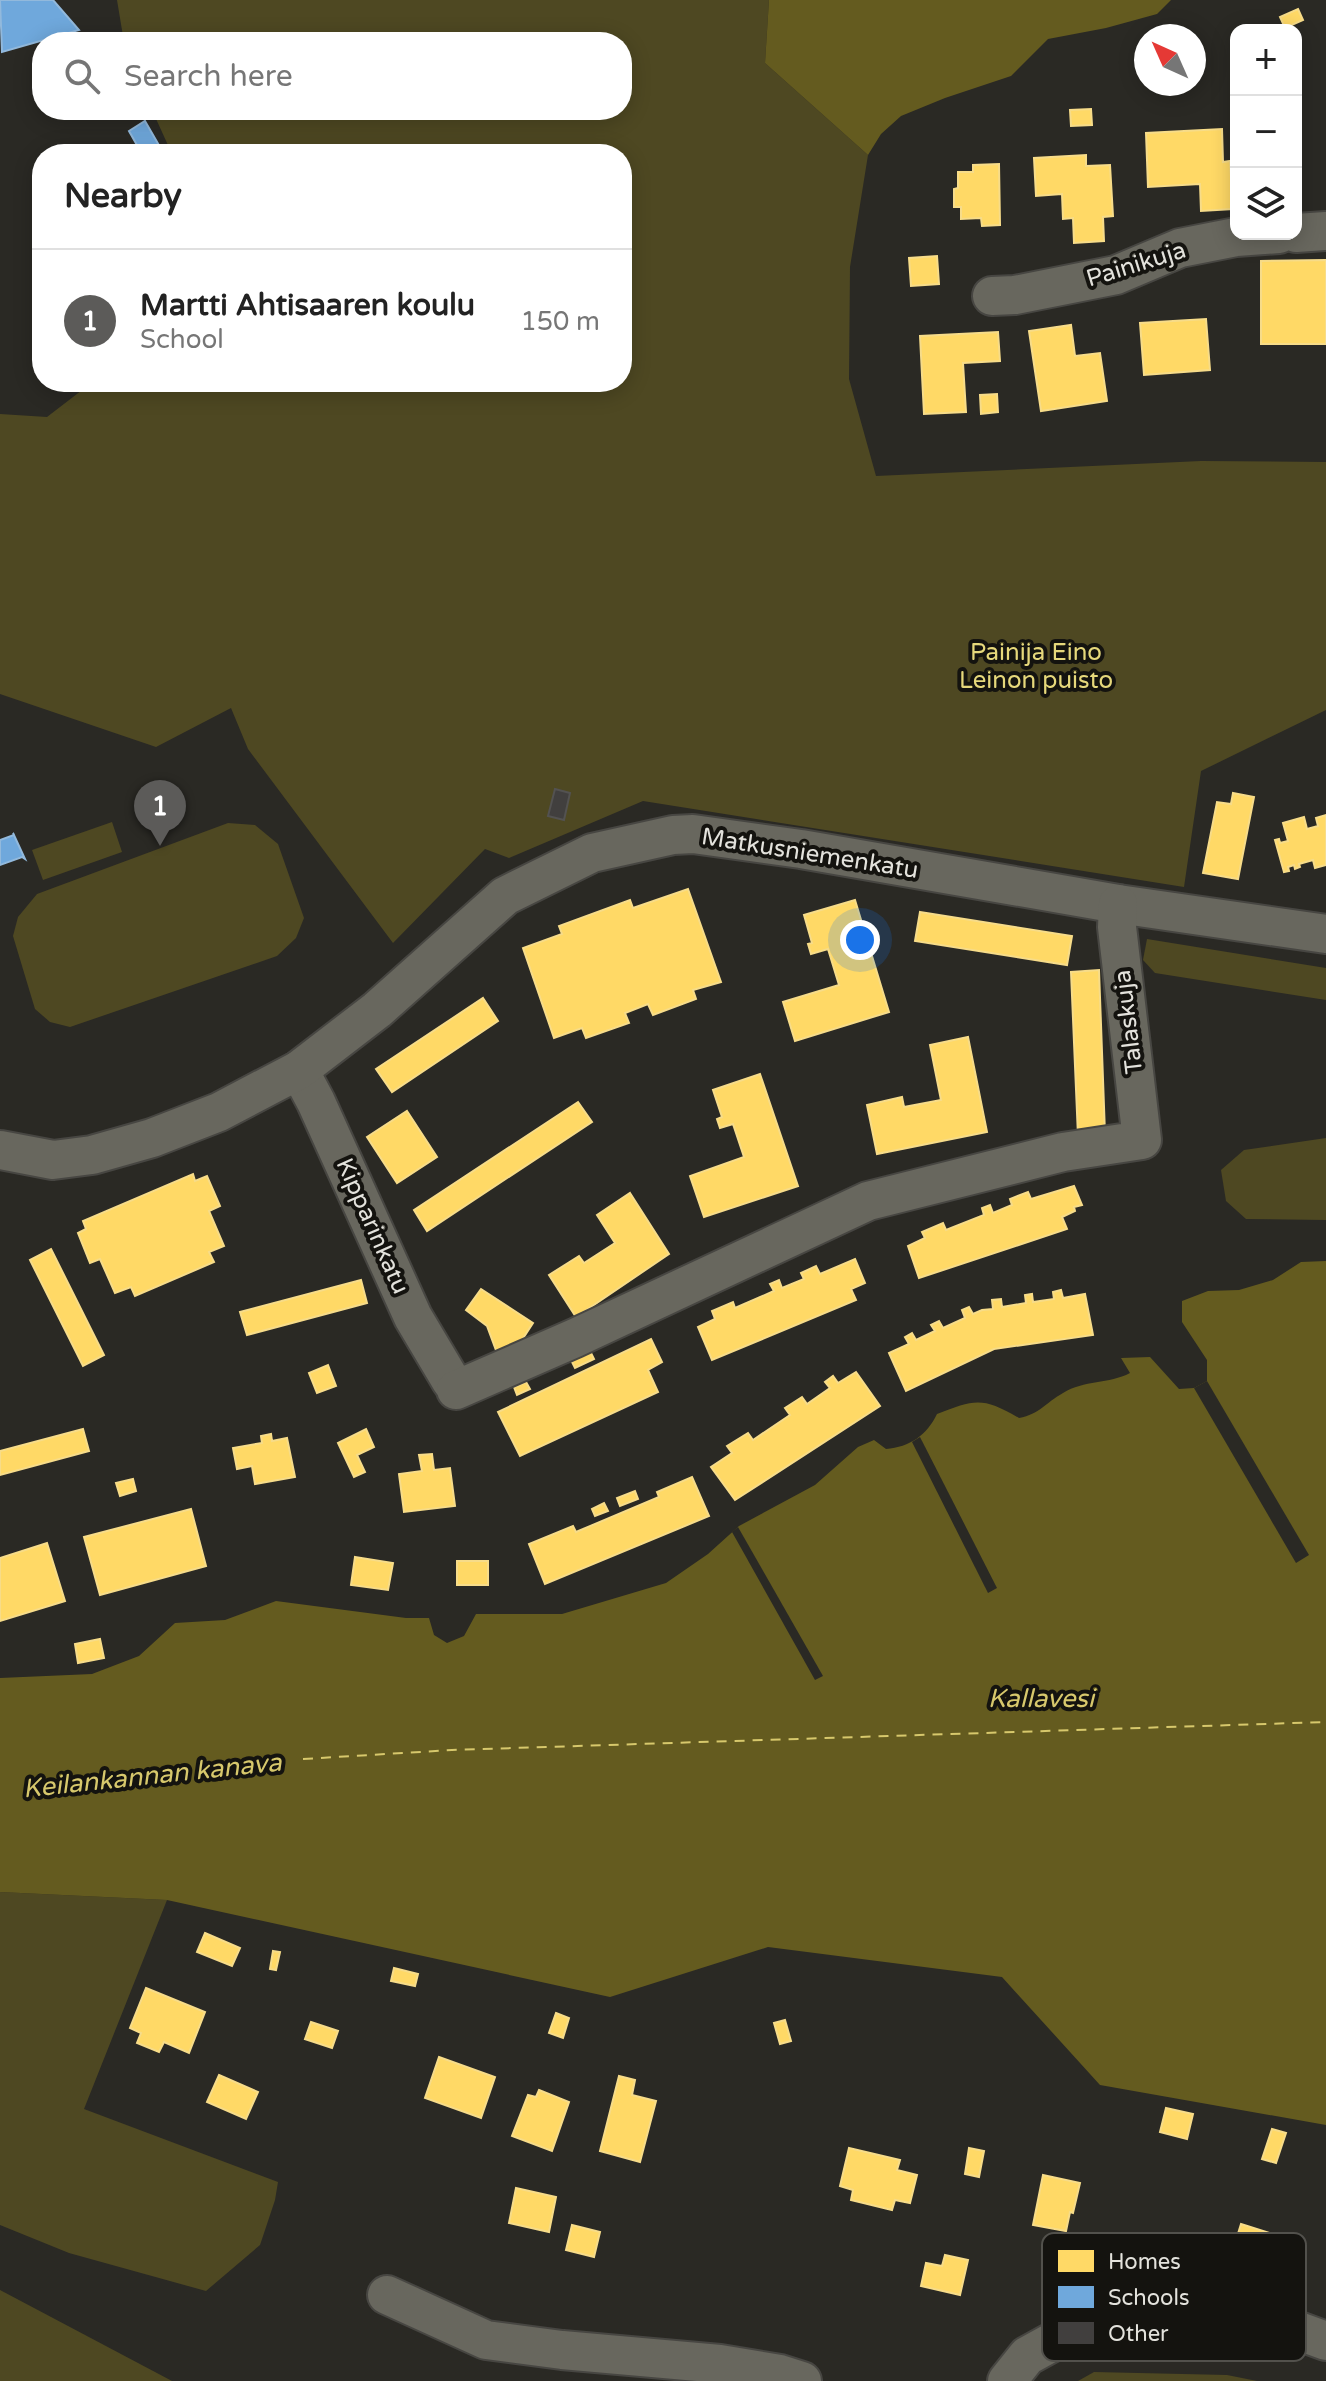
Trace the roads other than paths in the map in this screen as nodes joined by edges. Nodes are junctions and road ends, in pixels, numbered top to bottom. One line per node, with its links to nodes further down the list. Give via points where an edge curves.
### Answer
1 (1326, 231): 2 (street)
2 (1302, 233)
3 (1230, 238): 4 (street, Painikuja, via 1180,248 1116,275)
4 (992, 296)
5 (1118, 904): 6 (street, Matkusniemenkatu); 7 (street, Matkusniemenkatu, via 801,849 673,835 592,853 505,896 377,1010); 9 (street, Talaskuja, via 1142,1140 1063,1152 868,1201 575,1338)
6 (1326, 934)
7 (299, 1070): 8 (street, Matkusniemenkatu, via 219,1112 92,1155 53,1160); 9 (street, Kipparinkatu, via 413,1317)
8 (0, 1150)
9 (454, 1385)
10 (387, 2295): 14 (street, via 486,2340 720,2364)
11 (1306, 2334): 12 (street)
12 (1326, 2341)
13 (1042, 2348): 15 (street, via 1027,2356)
14 (802, 2381)
15 (1007, 2381)

